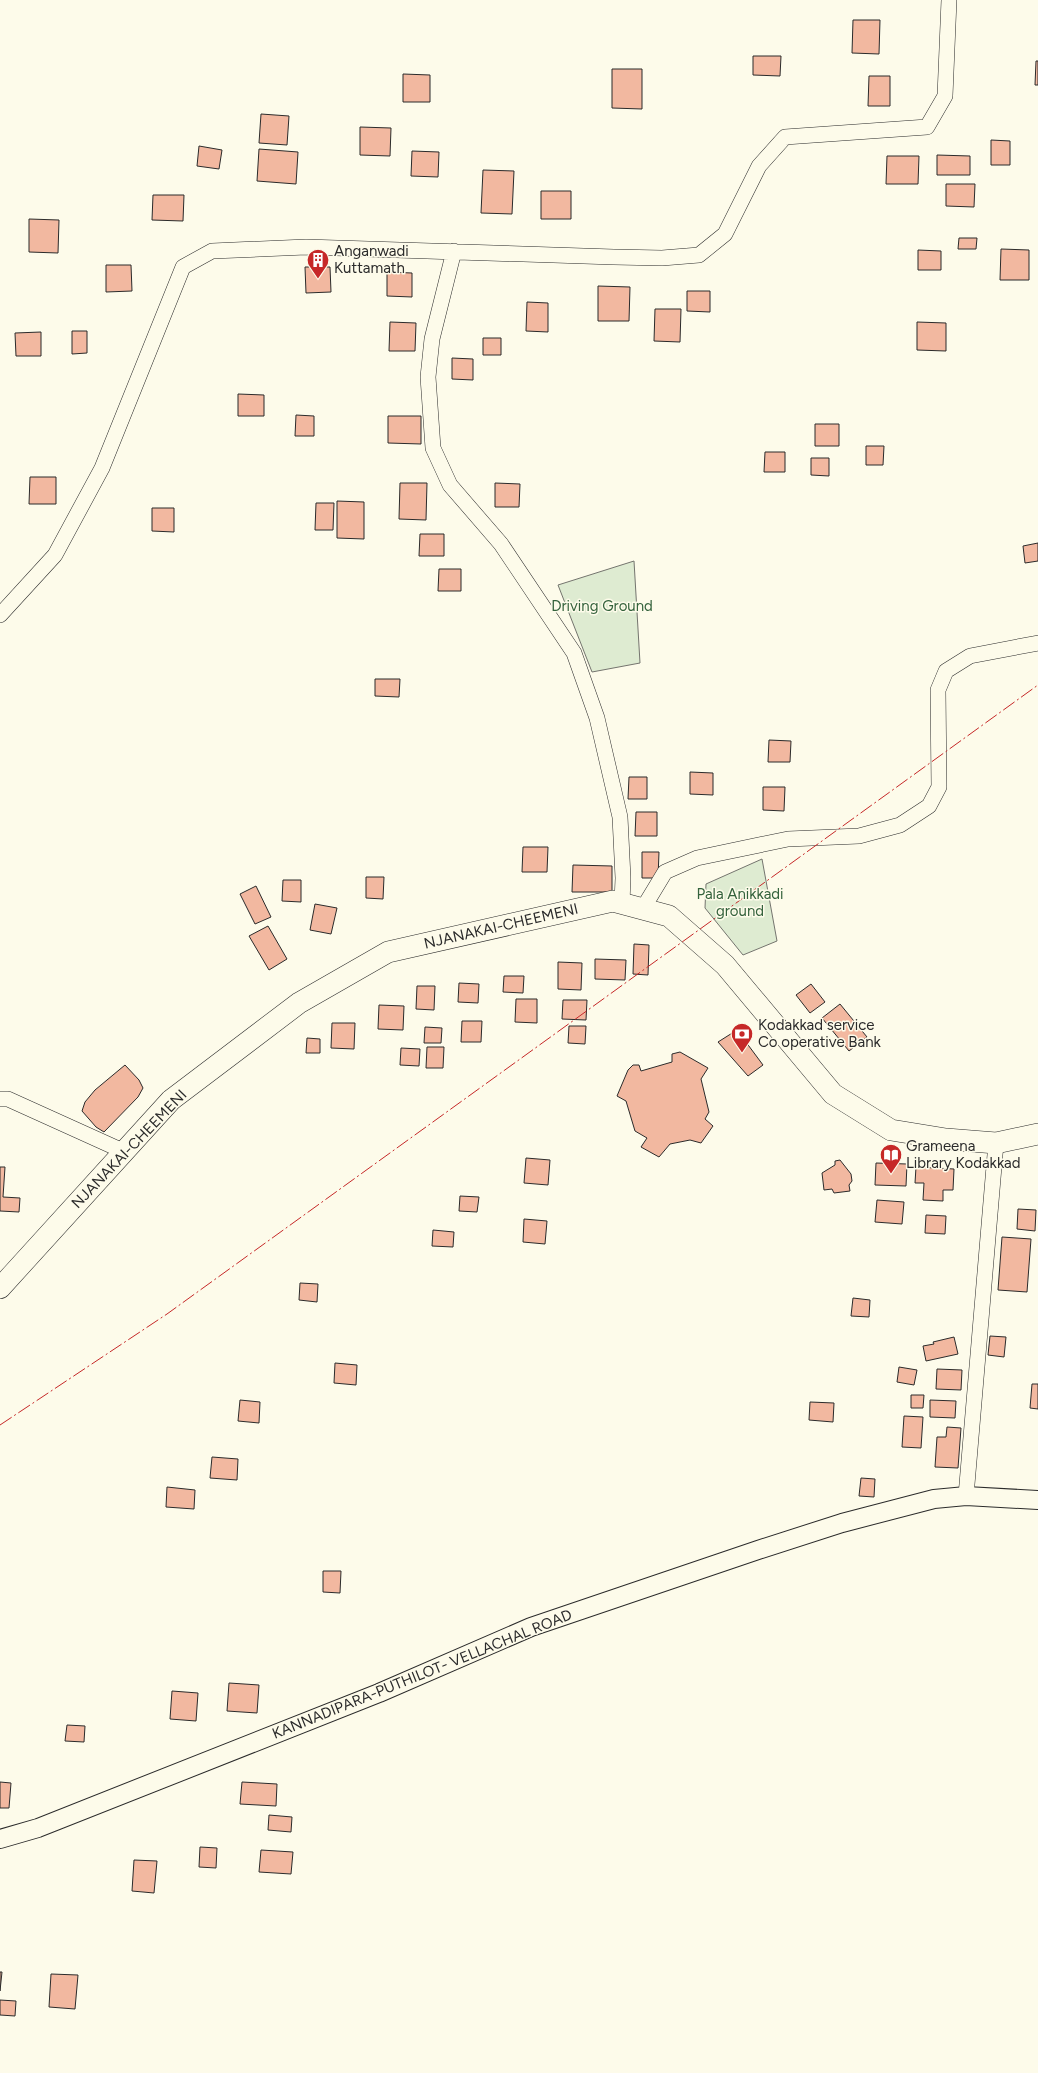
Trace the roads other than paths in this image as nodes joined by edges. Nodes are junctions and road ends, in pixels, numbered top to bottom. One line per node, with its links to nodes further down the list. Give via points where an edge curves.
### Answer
1 (949, 0): 2 (street, via 945,96 928,127 784,137 759,166 725,234 699,255 662,258)
2 (454, 251): 3 (street, via 306,247 212,251 182,268 102,468 55,555); 5 (street, via 432,339 428,377 433,448 450,485 501,544 574,653 598,718 620,816)
3 (0, 615)
4 (1038, 643): 6 (street, via 970,656 946,671 938,690 939,787 929,806 900,825 859,836 788,839 697,858 665,872)
5 (622, 903): 6 (main road, NJANAKAI-CHEEMENI); 10 (main road, NJANAKAI-CHEEMENI, via 613,901 388,952 299,1003 171,1100)
6 (642, 910): 9 (main road, NJANAKAI-CHEEMENI, via 669,916 725,965 833,1094 891,1130 946,1139)
7 (0, 1098): 10 (street, via 8,1099)
8 (1038, 1134): 9 (main road, NJANAKAI-CHEEMENI)
9 (996, 1143): 12 (street)
10 (123, 1152): 11 (main road, NJANAKAI-CHEEMENI)
11 (0, 1288)
12 (966, 1496): 13 (street, KANNADIPARA-PUTHILOT- VELLACHAL ROAD); 14 (street, KANNADIPARA-PUTHILOT- VELLACHAL ROAD, via 934,1499 842,1523 530,1628 379,1693 38,1828)
13 (1038, 1500)
14 (0, 1839)

